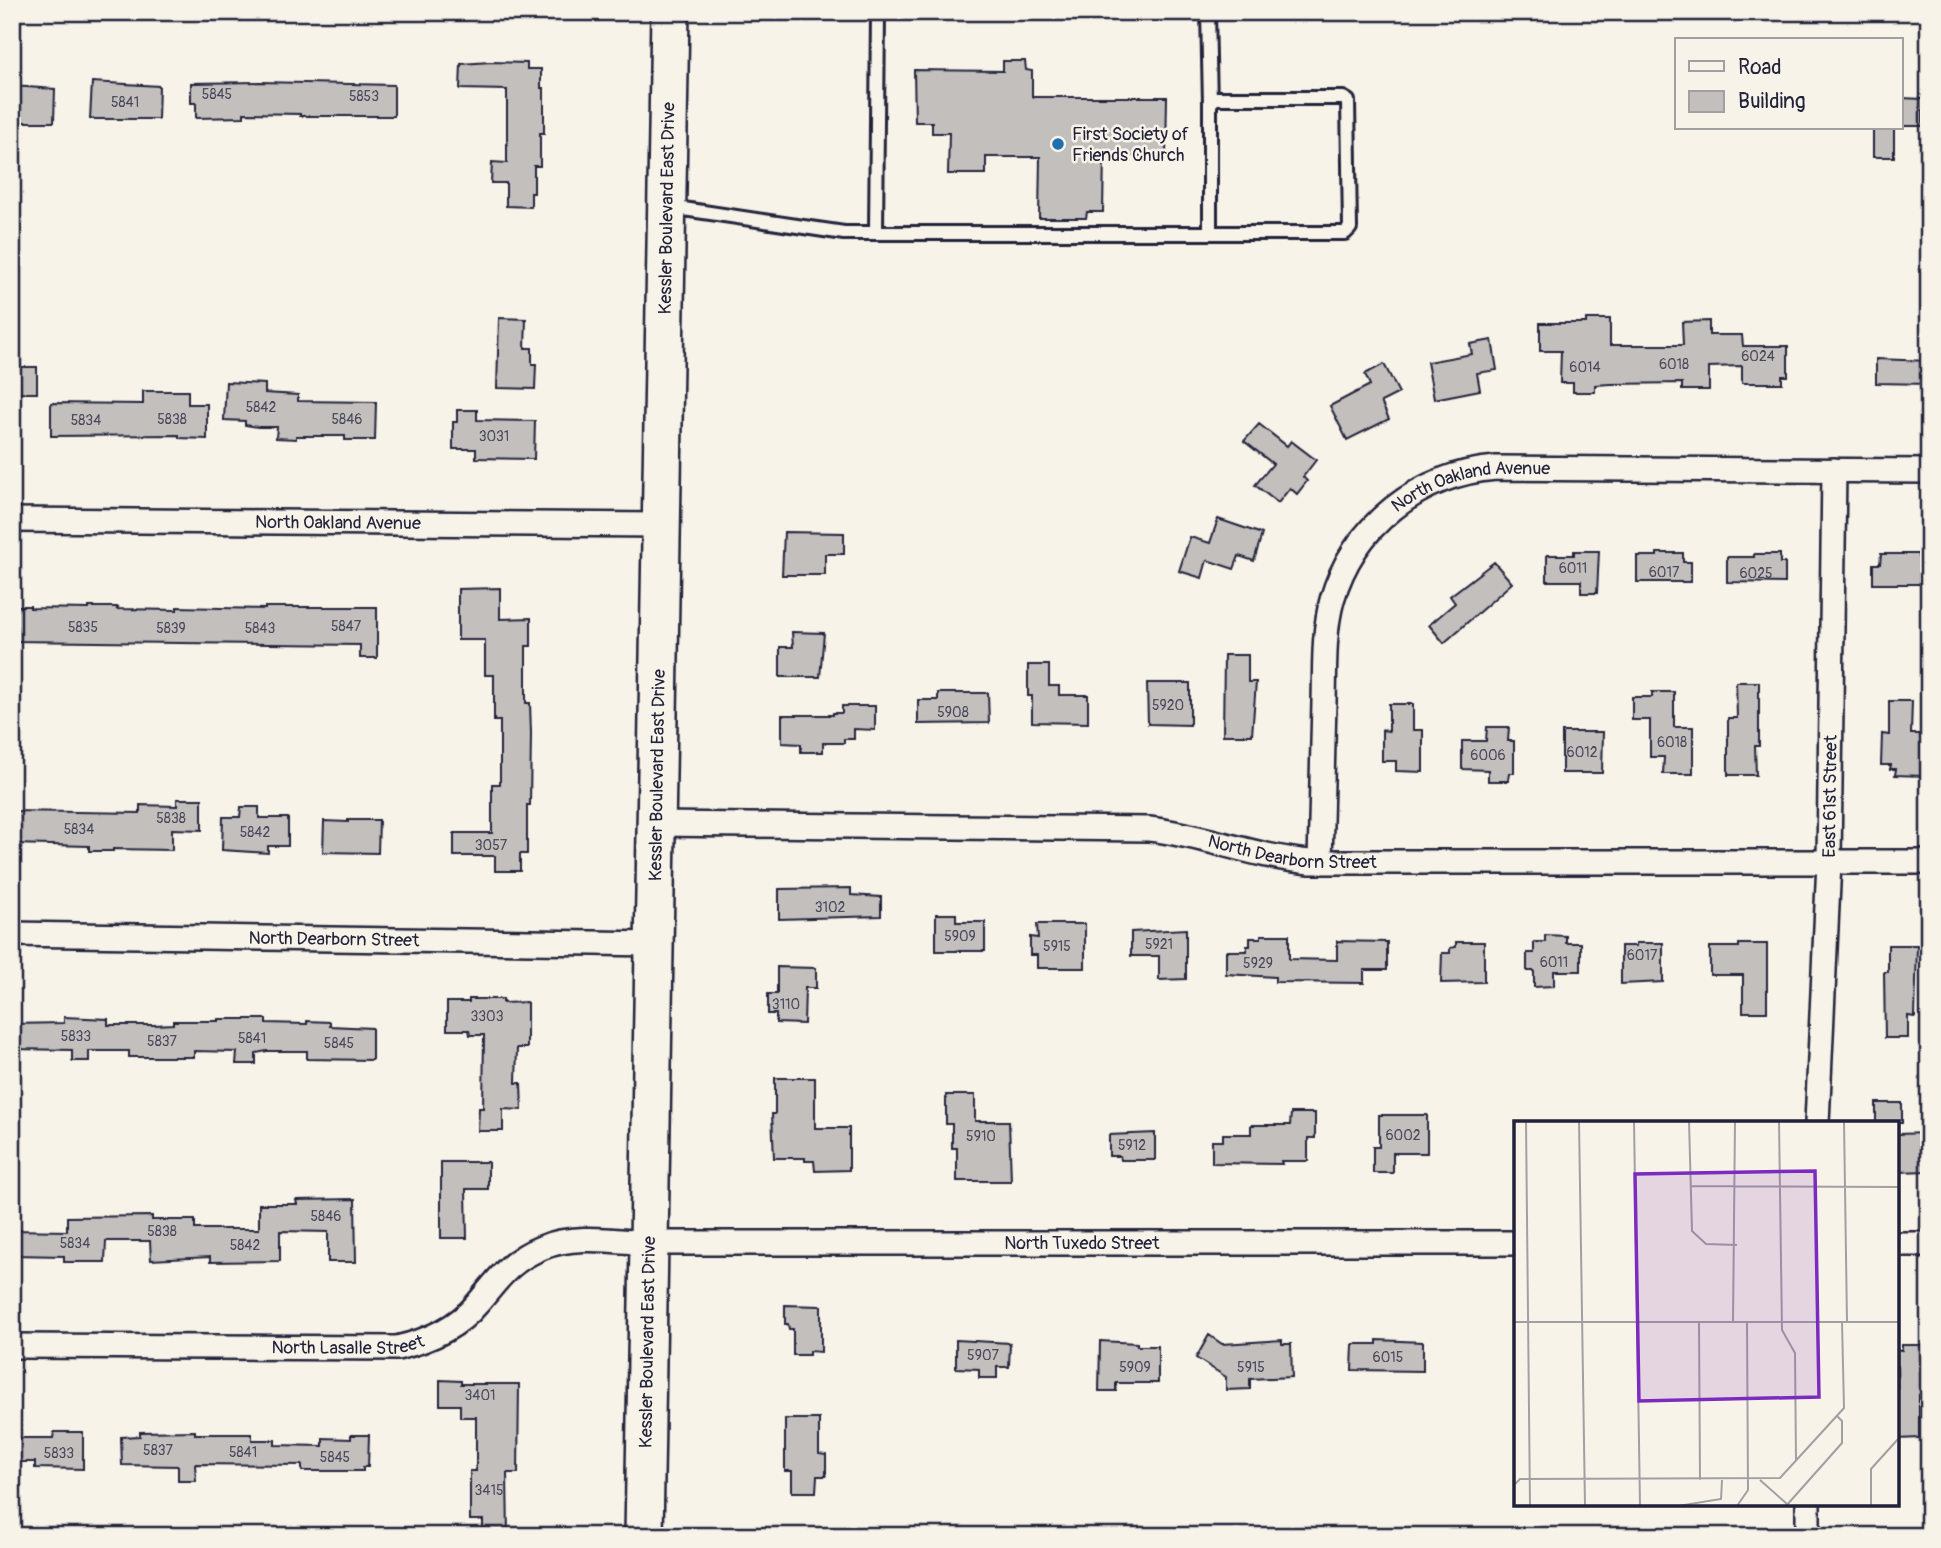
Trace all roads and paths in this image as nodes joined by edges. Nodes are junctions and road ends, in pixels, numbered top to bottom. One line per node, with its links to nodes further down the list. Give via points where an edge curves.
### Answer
1 (670, 12): 5 (main road, Kessler Boulevard East Drive)
2 (878, 12): 6 (lane)
3 (1208, 12): 4 (lane)
4 (1210, 104): 7 (lane); 7 (lane, via 1215,98 1348,101 1350,228 1345,233)
5 (667, 206): 6 (lane, via 845,233); 11 (main road, Kessler Boulevard East Drive)
6 (876, 233): 7 (lane)
7 (1210, 233)
8 (1834, 470): 9 (street, North Oakland Avenue); 13 (street, North Oakland Avenue, via 1486,469 1446,478 1392,508 1358,545 1332,601 1326,642); 14 (street, East 61st Street)
9 (1929, 471)
10 (12, 520): 11 (street, North Oakland Avenue)
11 (661, 525): 12 (main road, Kessler Boulevard East Drive)
12 (656, 824): 13 (street, North Dearborn Street, via 1149,829 1270,858); 17 (main road, Kessler Boulevard East Drive)
13 (1320, 862): 14 (street, North Dearborn Street)
14 (1829, 862): 15 (street, North Dearborn Street); 18 (street, East 61st Street)
15 (1929, 862)
16 (12, 934): 17 (street, North Dearborn Street)
17 (655, 944): 19 (main road, Kessler Boulevard East Drive)
18 (1817, 1121)
19 (648, 1243): 20 (street, North Tuxedo Street); 23 (street, North Lasalle Street, via 572,1240 542,1247 500,1274 476,1306 453,1325 426,1340 397,1348); 25 (main road, Kessler Boulevard East Drive)
20 (1514, 1243)
21 (1899, 1244): 22 (street)
22 (1929, 1244)
23 (12, 1346)
24 (1808, 1506): 26 (street)
25 (644, 1536)
26 (1808, 1536)

